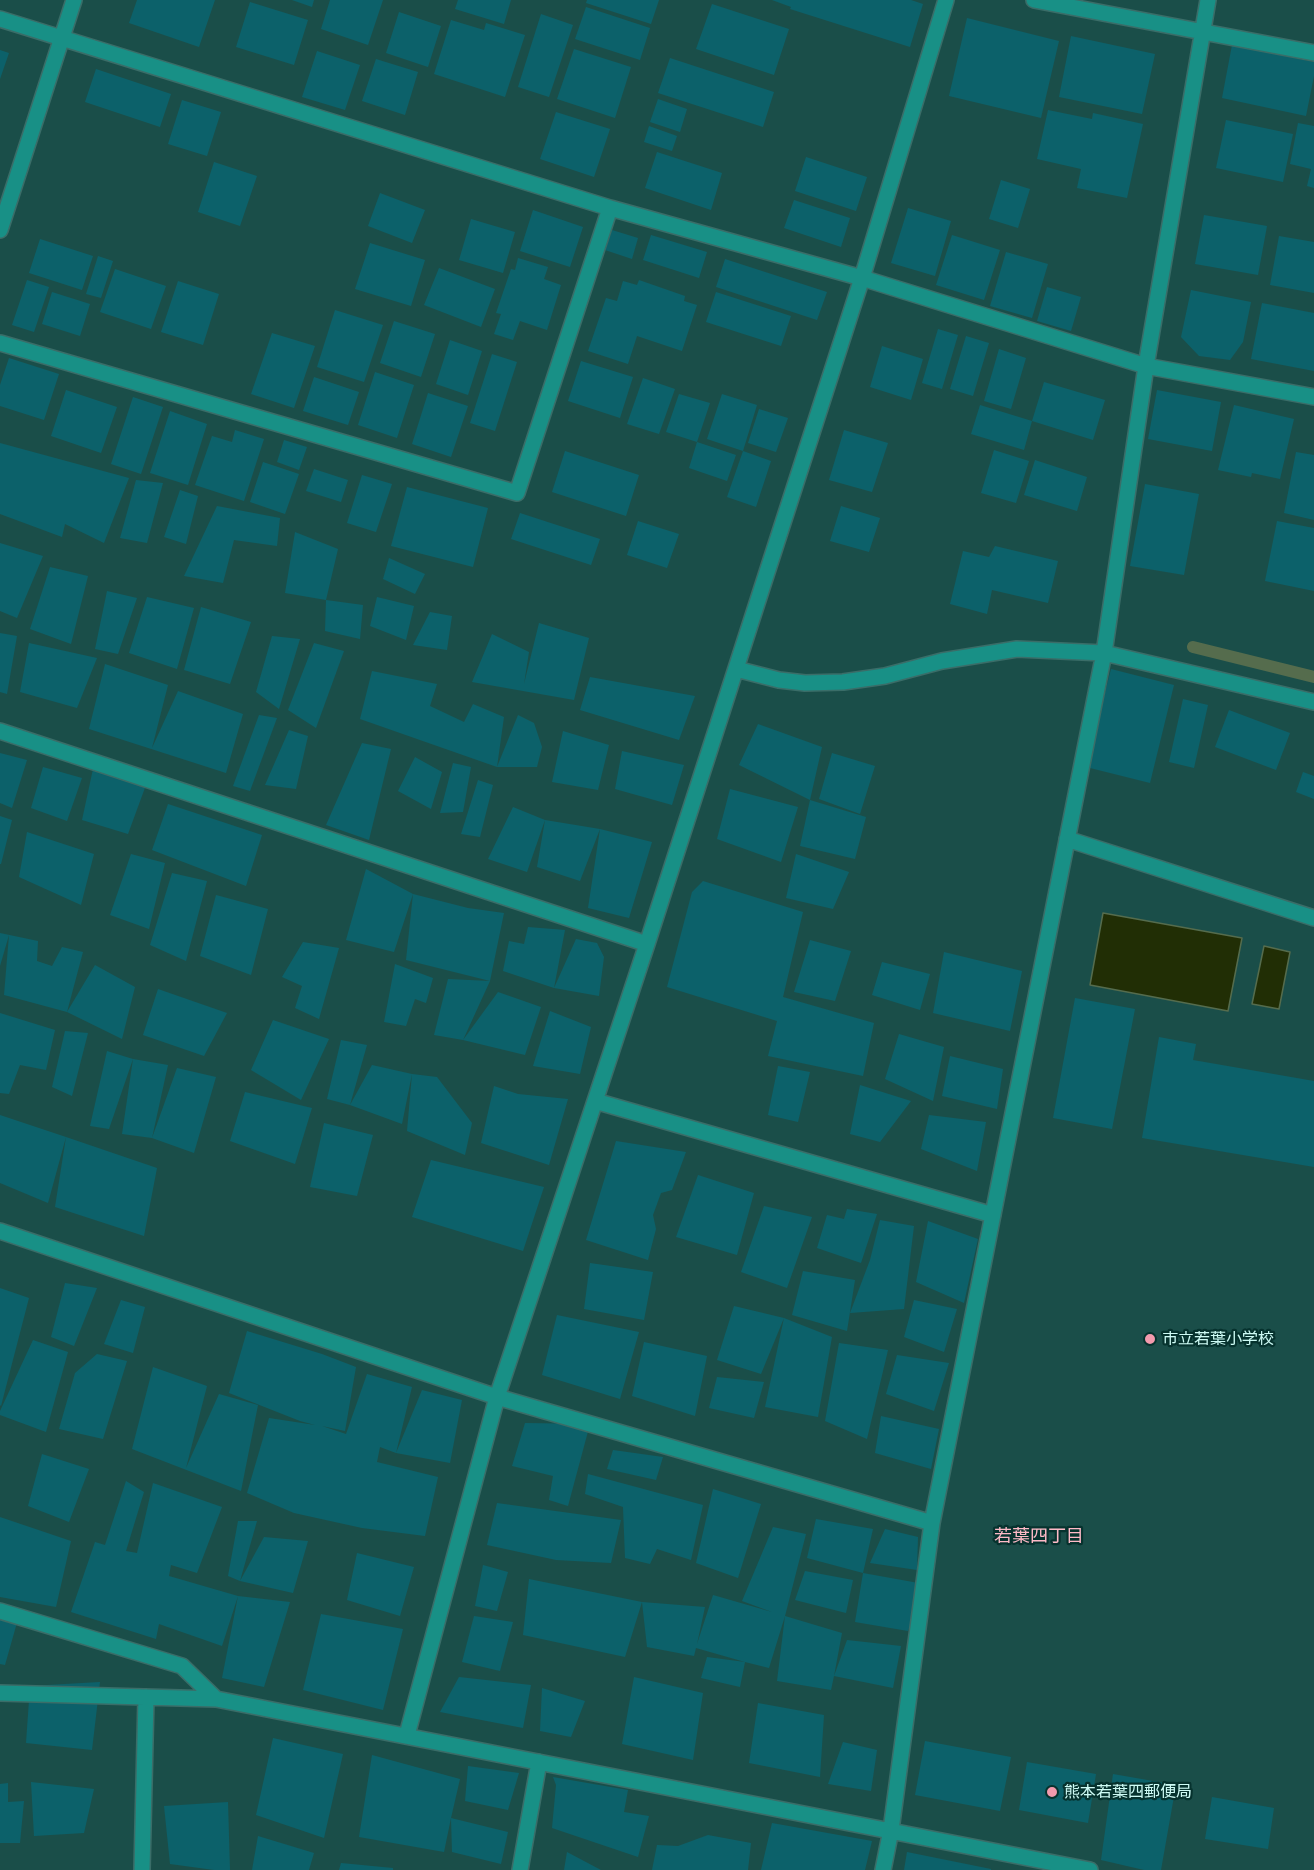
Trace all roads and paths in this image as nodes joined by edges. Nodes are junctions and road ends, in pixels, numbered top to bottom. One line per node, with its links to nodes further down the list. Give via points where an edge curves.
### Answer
1 (74, 0): 7 (street)
2 (946, 0): 11 (street)
3 (1034, 0): 6 (street)
4 (1208, 0): 6 (street)
5 (0, 19): 7 (street)
6 (1202, 31): 8 (street); 13 (street)
7 (61, 39): 9 (street); 10 (street)
8 (1314, 52)
9 (610, 208): 11 (street); 12 (street, via 517,493)
10 (0, 230)
11 (862, 279): 13 (street); 16 (street)
12 (0, 343)
13 (1146, 366): 14 (street); 15 (street)
14 (1314, 397)
15 (1104, 653): 16 (street, via 1017,649 843,682 779,680); 17 (street); 19 (street)
16 (736, 669): 21 (street)
17 (1314, 702)
18 (0, 731): 21 (street)
19 (1067, 839): 20 (street); 23 (street)
20 (1314, 918)
21 (647, 944): 22 (street)
22 (595, 1101): 23 (street); 25 (street)
23 (993, 1215): 26 (street)
24 (0, 1231): 25 (street)
25 (497, 1397): 26 (street); 31 (street)
26 (932, 1523): 33 (street)
27 (0, 1611): 30 (street, via 182,1666)
28 (0, 1693): 29 (street)
29 (146, 1697): 30 (street); 34 (street)
30 (216, 1699): 31 (street)
31 (407, 1735): 32 (street)
32 (539, 1762): 33 (street); 35 (street)
33 (891, 1830): 36 (street); 37 (street)
34 (142, 1870)
35 (520, 1870)
36 (883, 1870)
37 (1090, 1870)

